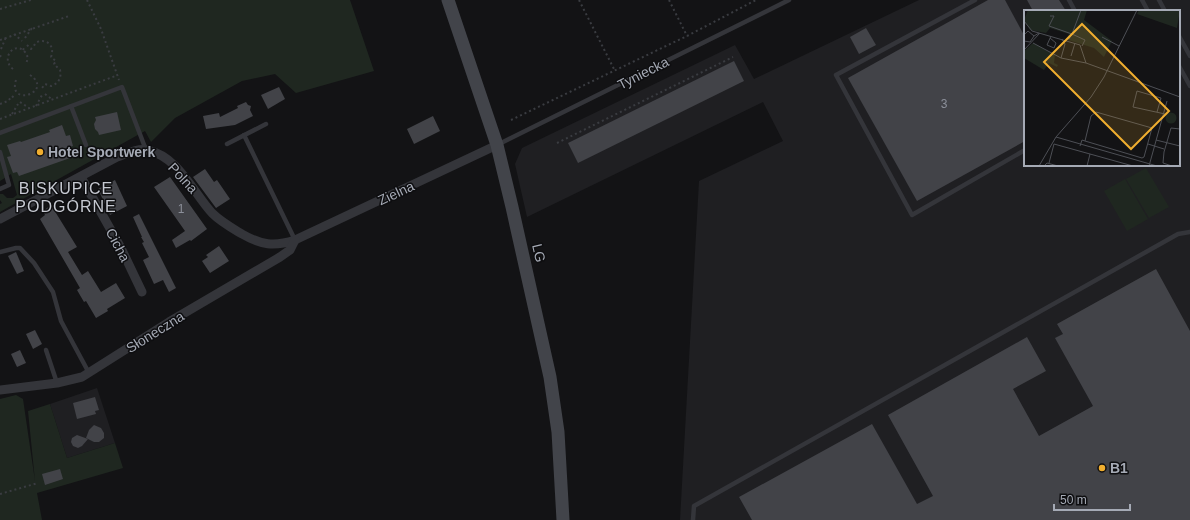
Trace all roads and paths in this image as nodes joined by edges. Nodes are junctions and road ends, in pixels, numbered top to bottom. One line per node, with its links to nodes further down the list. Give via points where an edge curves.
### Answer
1 (31, 0): 12 (path)
2 (87, 0): 36 (path)
3 (448, 0): 61 (main road, LG)
4 (579, 0): 34 (path)
5 (669, 0): 19 (path)
6 (756, 0): 19 (path)
7 (789, 0): 61 (lane, Tyniecka)
8 (975, 0): 64 (lane, via 836,75 912,215)
9 (1069, 0): 13 (lane)
10 (1142, 0): 14 (lane)
11 (1159, 0): 15 (lane)
12 (0, 9)
13 (1074, 10)
14 (1147, 10)
15 (1164, 10)
16 (69, 16): 17 (path)
17 (32, 28): 18 (path); 21 (path)
18 (14, 34): 20 (path); 23 (path)
19 (687, 36): 34 (path)
20 (6, 37): 22 (path); 25 (path)
21 (25, 38)
22 (0, 40)
23 (22, 41)
24 (1181, 45): 29 (lane)
25 (1, 49)
26 (23, 50): 28 (path, via 12,49); 31 (path, via 27,56); 39 (path, via 26,46 31,49 36,42 45,41 53,50 52,57 60,70 60,77 56,84 45,84 41,89)
27 (1, 56): 28 (path)
28 (6, 56): 33 (path, via 7,63)
29 (1190, 56)
30 (733, 57): 59 (path)
31 (26, 64)
32 (1180, 68): 38 (lane)
33 (13, 69)
34 (615, 71): 55 (path)
35 (30, 75): 39 (path, via 36,80)
36 (118, 75): 40 (path); 46 (path)
37 (16, 80): 41 (path, via 15,88)
38 (1190, 86)
39 (36, 87): 41 (path, via 29,95)
40 (122, 87): 51 (lane); 63 (lane)
41 (20, 94): 44 (path)
42 (45, 94): 46 (path)
43 (42, 95): 50 (path)
44 (18, 97)
45 (15, 98): 48 (path, via 12,96)
46 (53, 100): 50 (path)
47 (20, 102): 52 (path)
48 (0, 104)
49 (18, 104): 53 (path)
50 (36, 106): 52 (path)
51 (71, 106): 57 (lane); 62 (lane)
52 (29, 108): 53 (path)
53 (11, 115): 54 (path)
54 (0, 119)
55 (511, 120)
56 (266, 124): 58 (lane)
57 (0, 133)
58 (244, 135): 60 (lane); 70 (lane)
59 (557, 143)
60 (227, 144)
61 (497, 145): 70 (street, Zielna); 79 (main road, LG, via 550,377 558,432)
62 (86, 146)
63 (146, 150): 66 (street, via 117,157); 70 (street, Polna, via 160,155 174,165 188,179 211,212 235,230 263,243 283,244)
64 (1024, 151)
65 (0, 152): 67 (lane, via 9,185)
66 (81, 177): 68 (street); 72 (street, Cicha, via 121,248)
67 (0, 189)
68 (0, 219)
69 (1190, 232): 80 (lane, via 1178,234 694,506)
70 (295, 240): 74 (street, Słoneczna, via 290,250 280,257 175,318)
71 (0, 252): 74 (lane, via 20,248 34,263 53,292 61,321)
72 (142, 292)
73 (46, 350): 75 (lane)
74 (89, 373): 75 (street, Słoneczna)
75 (57, 383): 76 (street, Słoneczna)
76 (0, 390)
77 (38, 482): 78 (path)
78 (0, 494)
79 (563, 520)
80 (693, 520)

